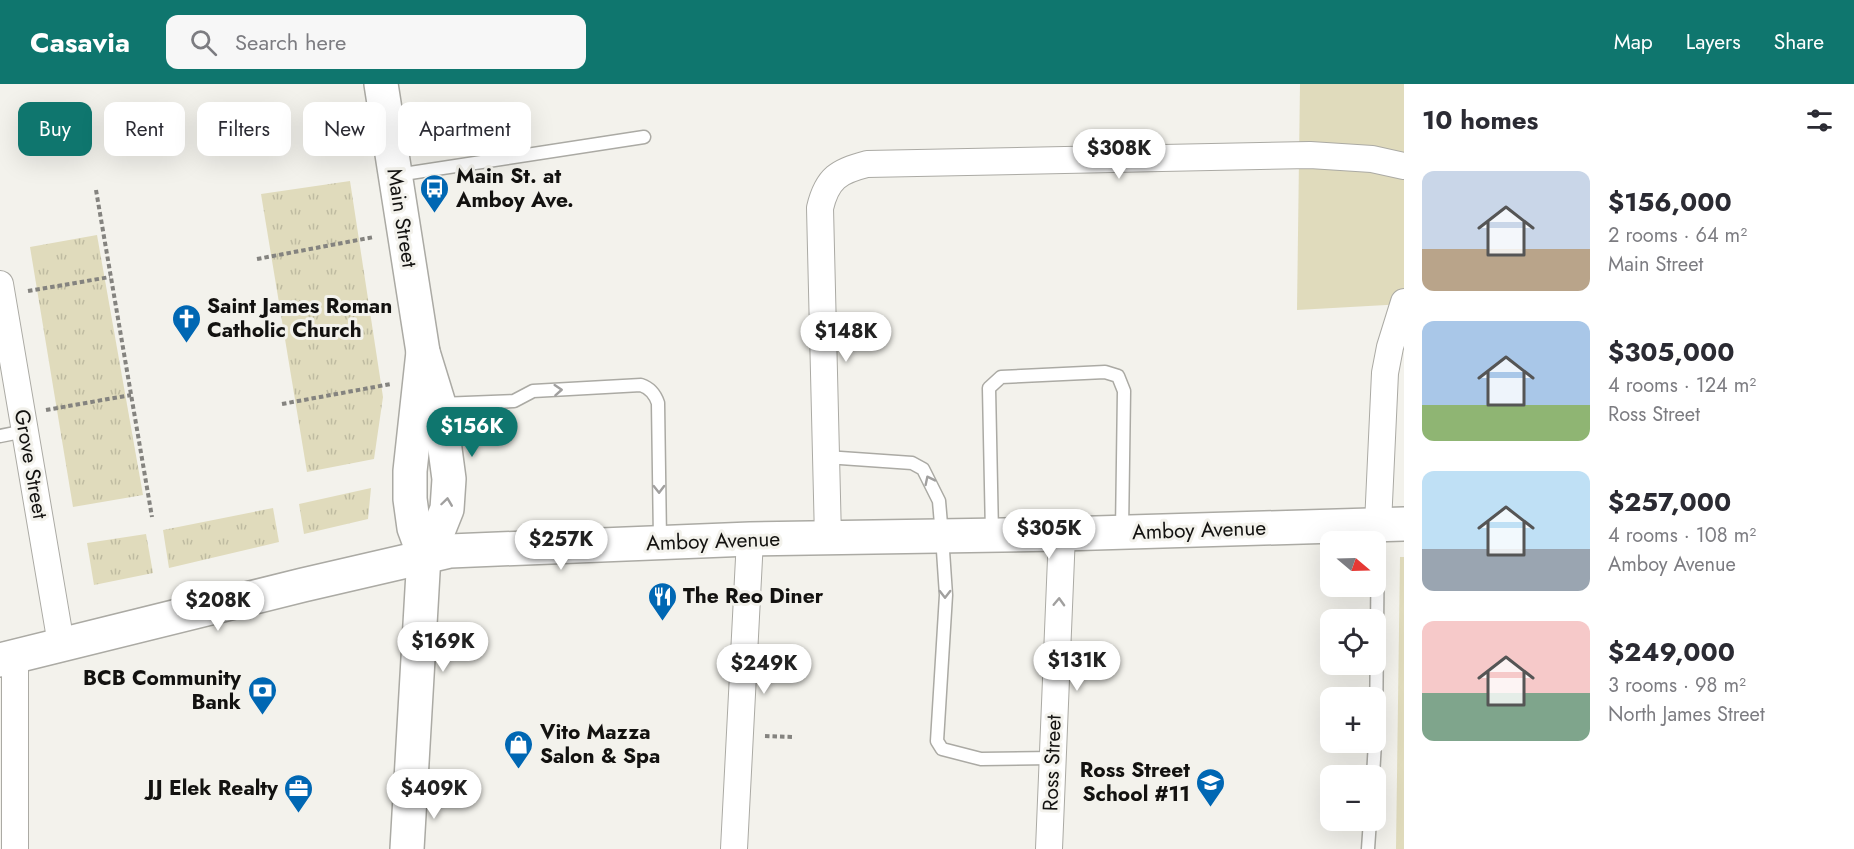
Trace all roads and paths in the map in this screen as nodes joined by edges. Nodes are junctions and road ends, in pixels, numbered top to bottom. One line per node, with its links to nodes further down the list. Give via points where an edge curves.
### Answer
1 (381, 84): 4 (main road, Main Street)
2 (644, 137): 4 (lane)
3 (1404, 166): 16 (street, via 1372,159 1310,155 891,163 850,168 832,179 820,208)
4 (396, 175): 6 (main road, Main Street)
5 (96, 190): 8 (path)
6 (404, 232): 7 (path); 11 (main road, Main Street)
7 (257, 259)
8 (110, 277): 9 (path); 12 (path)
9 (1, 289): 14 (street, Grove Street)
10 (1404, 302): 18 (street, via 1385,373)
11 (427, 378): 13 (path); 25 (lane, one-way to 25, via 514,401 533,391 646,387 658,403); 26 (main road, Main Street, via 449,479 447,509)
12 (131, 395): 14 (path); 17 (path)
13 (282, 404)
14 (24, 423): 15 (lane); 27 (street, Grove Street)
15 (0, 436)
16 (826, 457): 22 (lane, one-way to 16, via 939,501 923,469 912,463); 23 (street)
17 (152, 517)
18 (1391, 524): 19 (main road, Amboy Avenue); 29 (lane)
19 (1122, 532): 20 (main road, Amboy Avenue); 21 (lane, via 1124,391 1119,376 1105,372 1002,377 989,388)
20 (1062, 534): 21 (main road, Amboy Avenue); 30 (street, Ross Street, one-way to 20)
21 (992, 535): 22 (main road, Amboy Avenue)
22 (942, 536): 23 (main road, Amboy Avenue); 30 (lane, one-way to 30, via 946,595 937,741 942,749 981,759)
23 (828, 538): 24 (main road, Amboy Avenue)
24 (750, 539): 25 (main road, Amboy Avenue); 34 (street)
25 (660, 542): 26 (main road, Amboy Avenue, via 476,548)
26 (424, 555): 27 (main road, Amboy Avenue); 33 (main road, Main Street)
27 (61, 644): 28 (main road, Amboy Avenue)
28 (7, 658): 32 (street)
29 (1379, 687)
30 (1053, 758): 35 (street, Ross Street)
31 (1369, 831): 36 (lane)
32 (15, 849)
33 (407, 849)
34 (734, 849)
35 (1049, 849)
36 (1368, 849)

